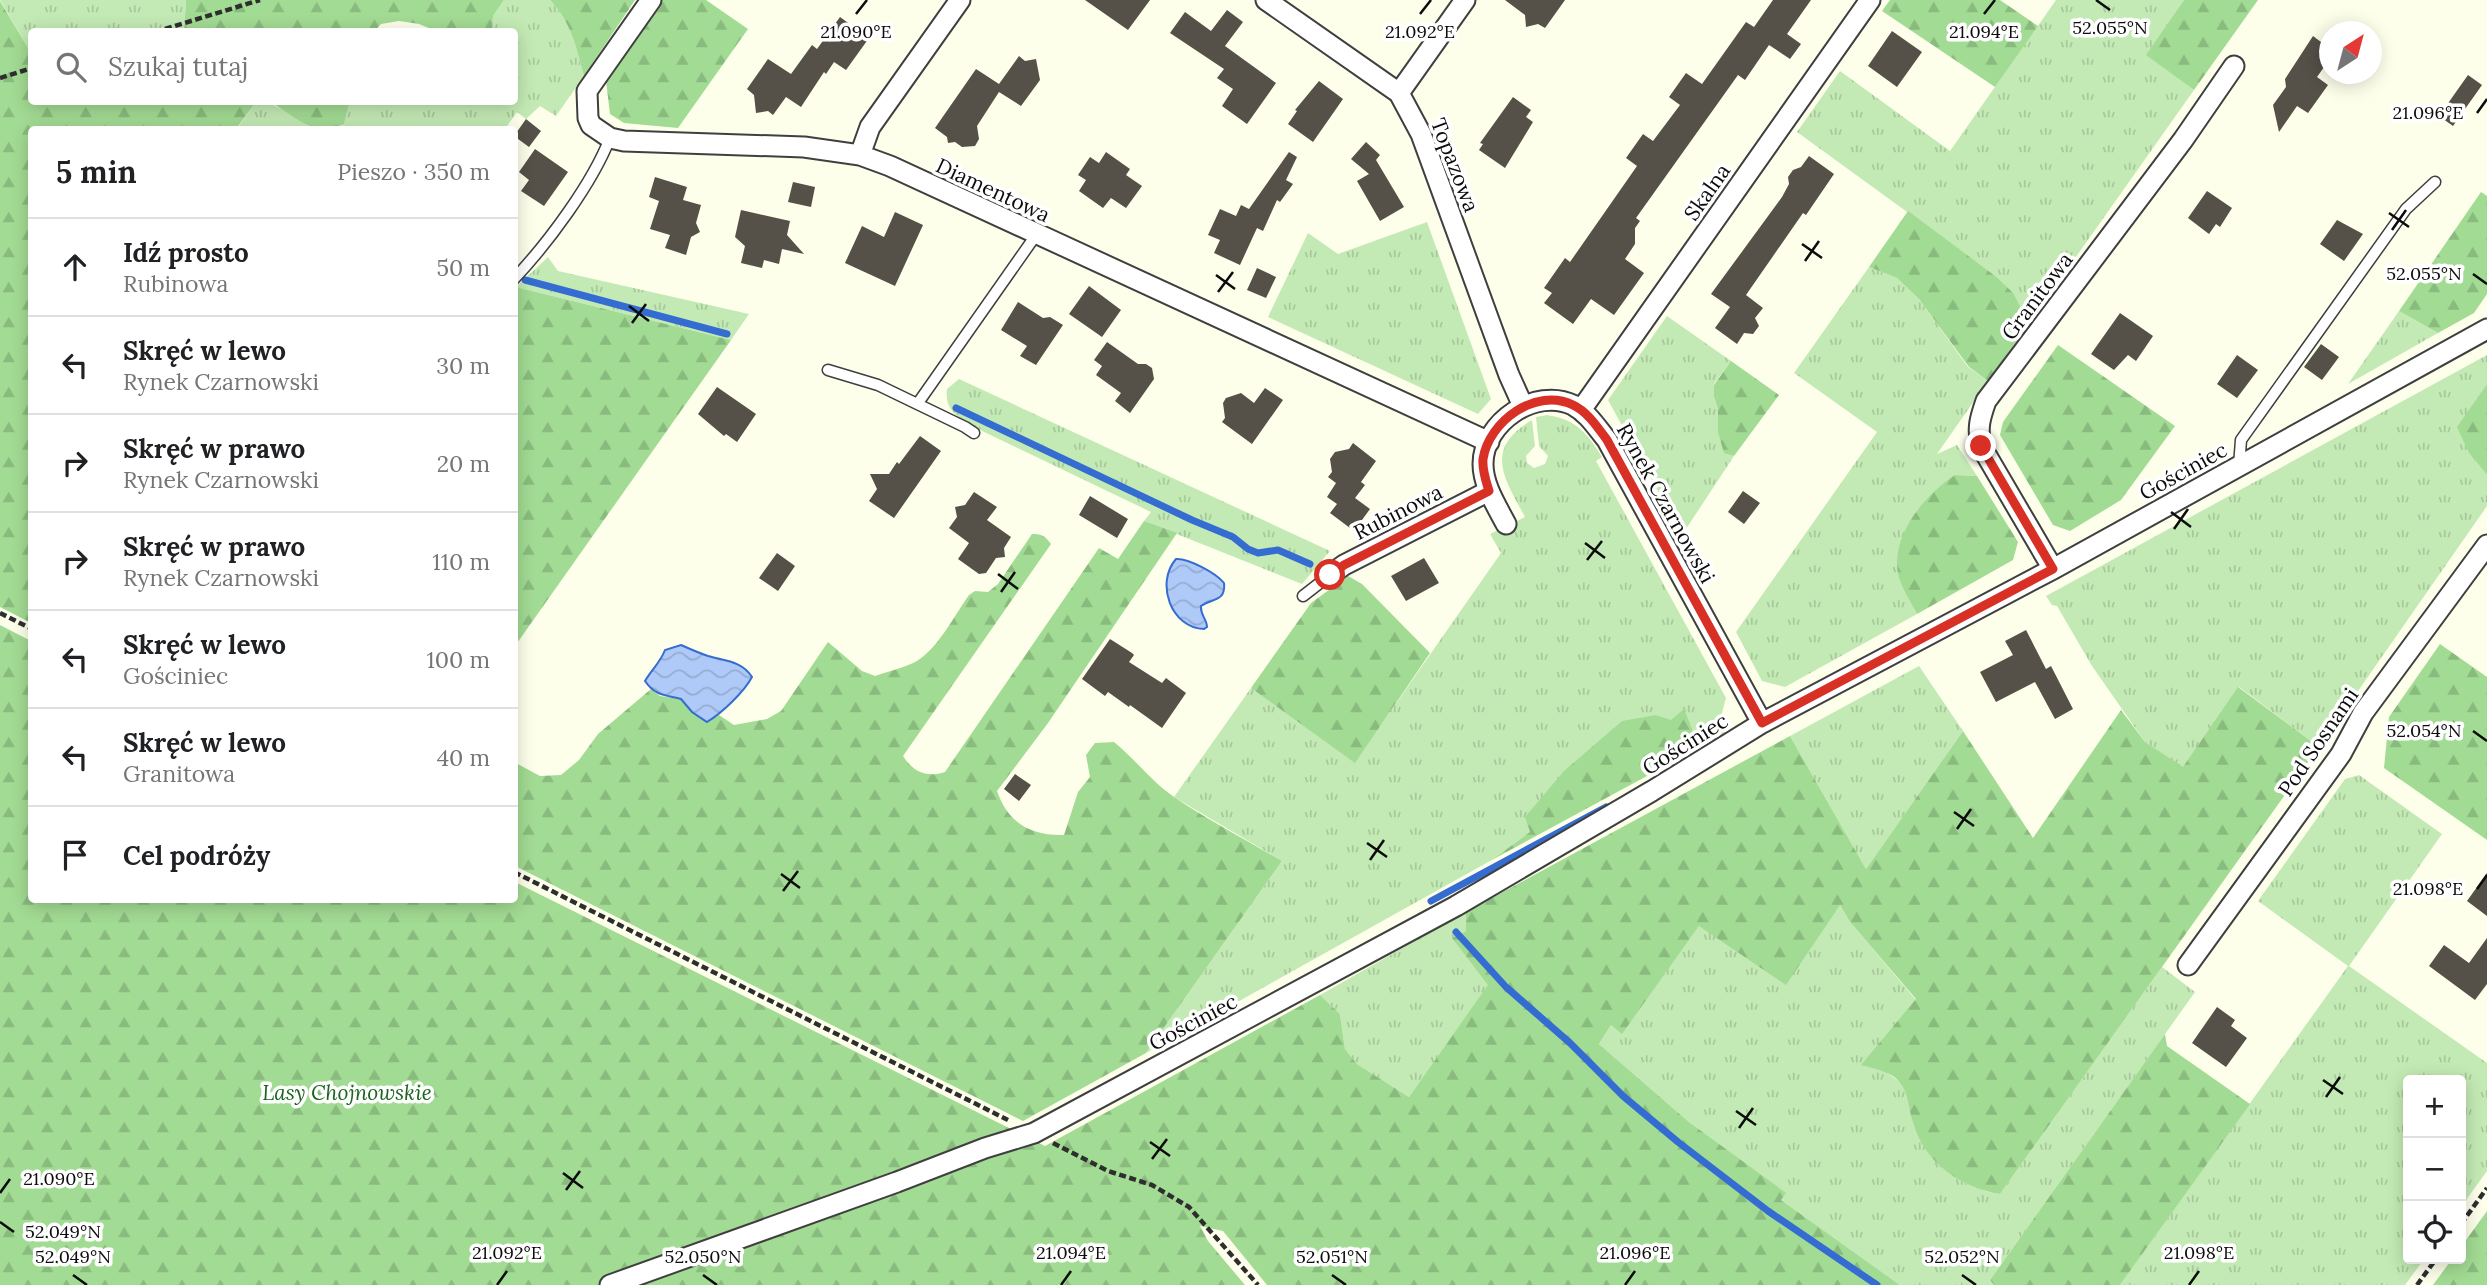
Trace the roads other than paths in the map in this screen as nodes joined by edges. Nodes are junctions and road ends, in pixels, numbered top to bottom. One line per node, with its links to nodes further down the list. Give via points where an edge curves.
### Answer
1 (651, 0): 8 (street, via 587,91 591,125)
2 (960, 0): 9 (street, via 870,127)
3 (1266, 0): 7 (street, Topazowa)
4 (1465, 0): 7 (street)
5 (1870, 0): 17 (street, Skalna)
6 (2234, 66): 24 (street, Granitowa, via 1986,401 1978,430 1981,446)
7 (1399, 93): 16 (street, Topazowa, via 1421,134)
8 (610, 138): 9 (street, Diamentowa, via 804,147); 12 (lane, via 599,165)
9 (860, 155): 11 (street, Diamentowa)
10 (2435, 182): 20 (lane, via 2406,209 2241,440)
11 (1036, 235): 15 (lane); 19 (street, Diamentowa)
12 (518, 275)
13 (2487, 329): 20 (street, Gościniec)
14 (828, 370): 15 (lane)
15 (918, 403): 18 (lane)
16 (1523, 406): 17 (street, via 1555,401); 19 (street, via 1504,419)
17 (1581, 410): 27 (street, Rynek Czarnowski, via 1607,440)
18 (974, 433)
19 (1489, 442): 21 (street, via 1483,461)
20 (2239, 466): 24 (street, Gościniec)
21 (1489, 491): 22 (street); 25 (street, Rubinowa)
22 (1506, 524)
23 (2487, 545): 28 (street, Pod Sosnami)
24 (2053, 569): 27 (street, Gościniec)
25 (1330, 575): 26 (lane)
26 (1303, 596)
27 (1762, 723): 29 (street, Gościniec, via 1456,906 1026,1136)
28 (2189, 965)
29 (610, 1285)

